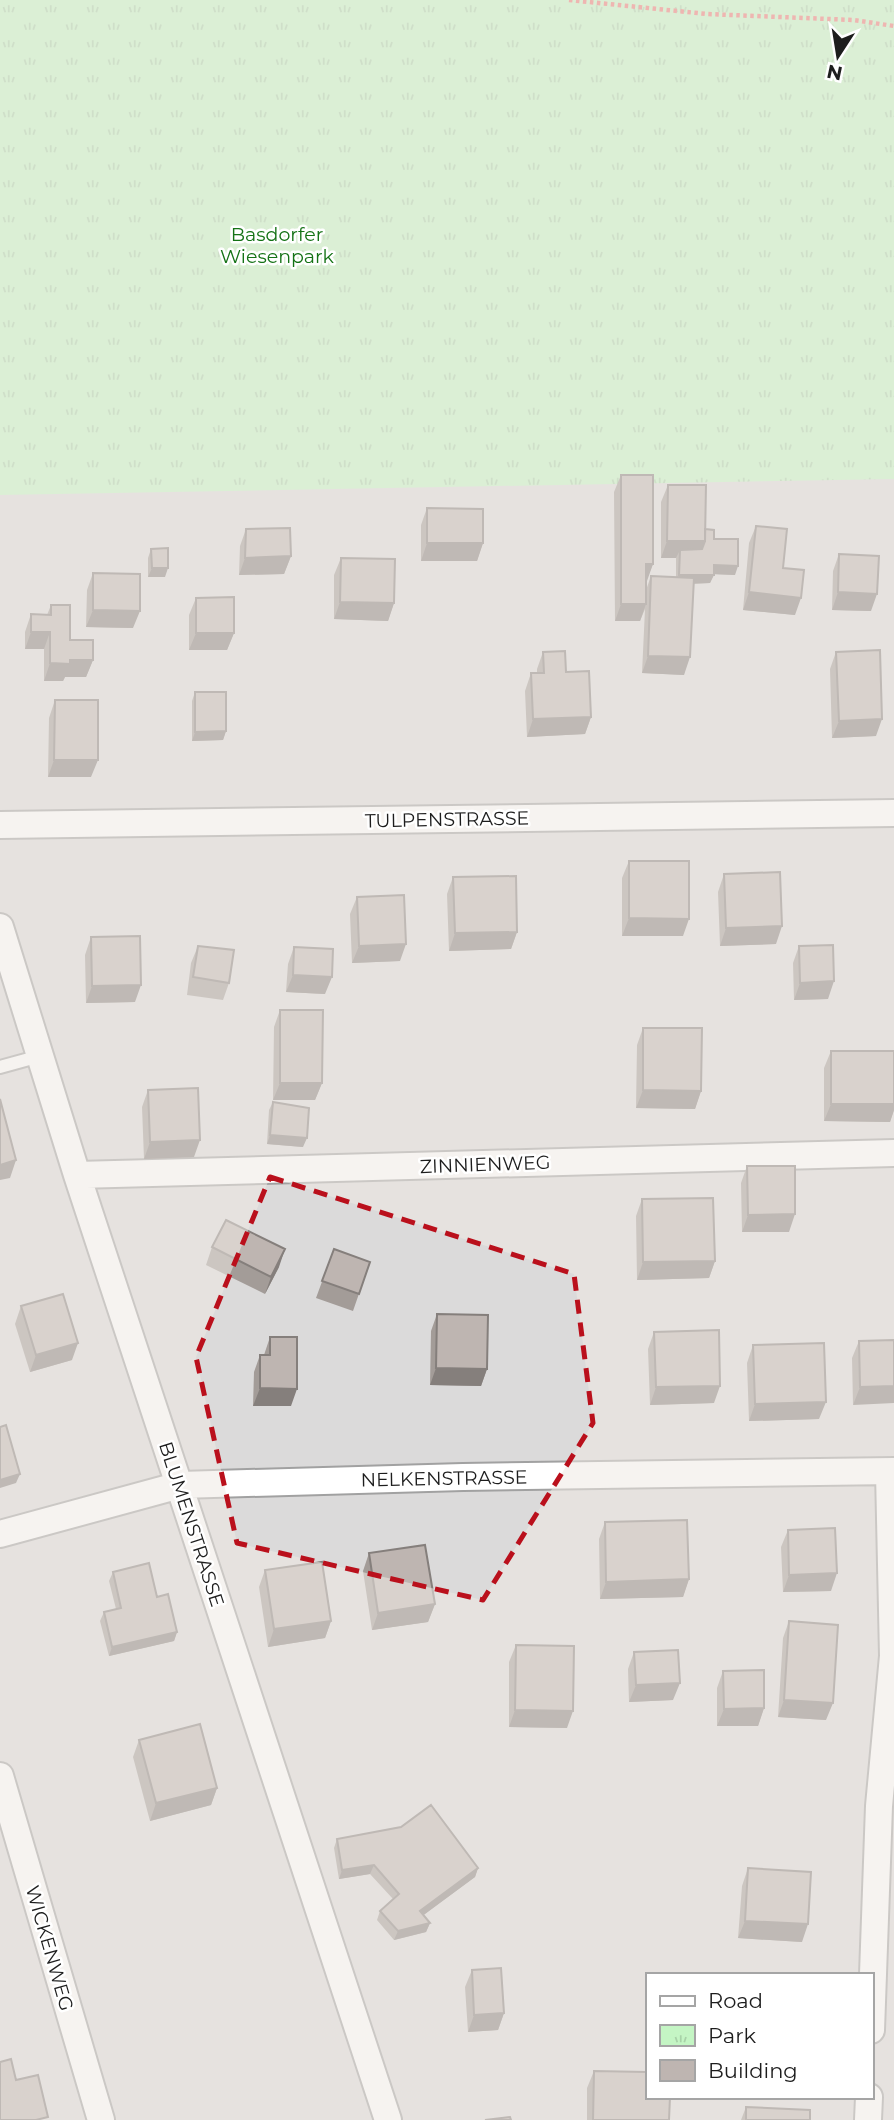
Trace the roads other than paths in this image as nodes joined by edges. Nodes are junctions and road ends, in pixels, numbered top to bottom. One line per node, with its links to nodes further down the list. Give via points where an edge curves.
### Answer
1 (894, 813): 2 (street, TULPENSTRASSE)
2 (0, 825)
3 (0, 927): 4 (street, BLUMENSTRASSE)
4 (40, 1056): 5 (lane); 7 (street, BLUMENSTRASSE)
5 (0, 1067)
6 (894, 1153): 7 (street, ZINNIENWEG)
7 (77, 1175): 9 (street, BLUMENSTRASSE)
8 (892, 1471): 9 (street, NELKENSTRASSE); 12 (street, via 893,1656 879,1806)
9 (180, 1485): 10 (street, NELKENSTRASSE); 15 (street, BLUMENSTRASSE)
10 (0, 1534)
11 (0, 1776): 14 (street, WICKENWEG)
12 (873, 1974)
13 (869, 2099): 16 (street)
14 (101, 2120)
15 (388, 2120)
16 (868, 2120)

